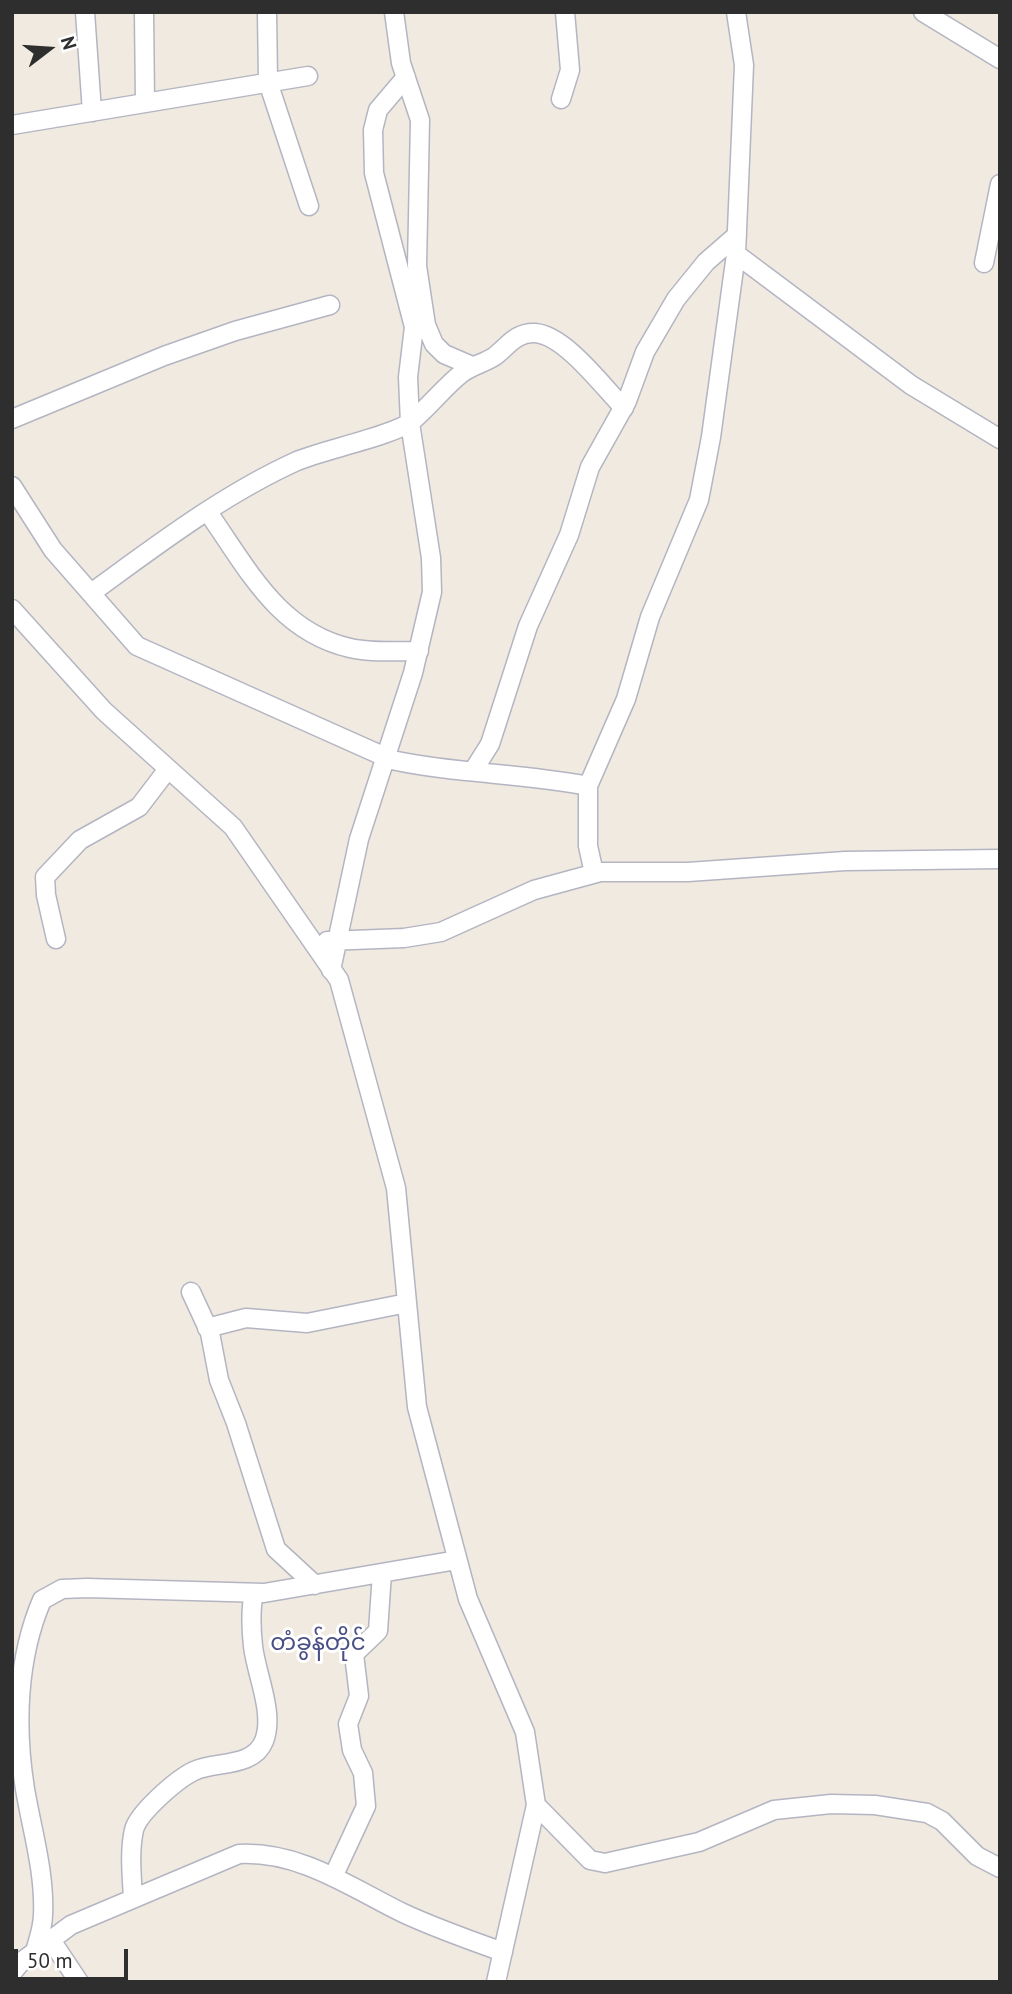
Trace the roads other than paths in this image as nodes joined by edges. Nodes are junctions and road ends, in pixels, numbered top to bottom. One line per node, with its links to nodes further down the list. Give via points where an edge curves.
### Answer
1 (85, 12): 14 (street)
2 (144, 12): 13 (street)
3 (267, 12): 11 (street)
4 (394, 12): 10 (street)
5 (565, 12): 12 (street, via 570,70)
6 (736, 12): 18 (street, via 744,65)
7 (923, 12): 8 (street)
8 (1000, 58)
9 (308, 76): 11 (street)
10 (406, 77): 22 (street, via 420,120 417,266 426,325 444,354); 25 (street, via 378,110 373,130 374,173 414,327 408,377)
11 (268, 82): 13 (street); 17 (street)
12 (561, 99)
13 (145, 103): 14 (street)
14 (92, 112): 15 (street)
15 (12, 125)
16 (1000, 184): 20 (street)
17 (309, 206)
18 (737, 235): 19 (street); 23 (street, via 706,262 676,299 645,352)
19 (736, 254): 26 (street, via 911,384); 36 (street, via 699,500)
20 (984, 263)
21 (330, 305): 24 (street, via 164,356)
22 (472, 366): 23 (street, via 523,335 547,336 567,349); 25 (street)
23 (624, 408): 35 (street, via 590,467 569,534 528,626 490,744)
24 (12, 419)
25 (410, 423): 29 (street, via 297,461); 32 (street, via 431,558 432,592)
26 (1000, 439)
27 (12, 486): 28 (street)
28 (18, 506): 30 (street)
29 (207, 511): 30 (street); 32 (street, via 254,581 286,617 329,642 352,649)
30 (91, 593): 33 (street, via 137,646)
31 (12, 609): 34 (street, via 104,711)
32 (419, 651): 33 (street)
33 (384, 757): 35 (street, via 423,767); 41 (street, via 359,839)
34 (168, 769): 39 (street, via 139,807 80,840 45,877); 40 (street, via 233,827)
35 (473, 771): 36 (street, via 542,776)
36 (588, 786): 38 (street, via 588,846)
37 (1000, 859): 38 (street)
38 (594, 873): 41 (street, via 534,890 441,932)
39 (56, 939)
40 (310, 939): 41 (street); 42 (street)
41 (338, 942): 42 (street)
42 (331, 970): 44 (street, via 339,980 396,1188)
43 (191, 1292): 45 (street)
44 (407, 1303): 45 (street, via 307,1323 246,1318); 46 (street, via 417,1407)
45 (208, 1328): 48 (street, via 219,1380 276,1549)
46 (457, 1560): 47 (street); 50 (street, via 468,1599 525,1732)
47 (382, 1573): 48 (street); 52 (street, via 378,1631 354,1654 359,1696 348,1724 352,1751 363,1773 366,1806)
48 (315, 1585): 49 (street)
49 (254, 1593): 53 (street, via 250,1610 266,1713 264,1741 244,1759 194,1770 139,1816 132,1847); 55 (street, via 87,1588 62,1589 42,1600 25,1652 20,1699 25,1786 43,1893)
50 (536, 1805): 51 (street, via 590,1860 605,1863 699,1842 774,1810 831,1804 927,1813 942,1821 977,1856); 56 (street)
51 (1000, 1868)
52 (333, 1877): 53 (street, via 279,1856 239,1854); 56 (street, via 405,1914)
53 (133, 1899): 54 (street, via 71,1925)
54 (51, 1940): 55 (street); 58 (street)
55 (35, 1952): 57 (street)
56 (503, 1952): 59 (street)
57 (12, 1973)
58 (79, 1982)
59 (496, 1982)

